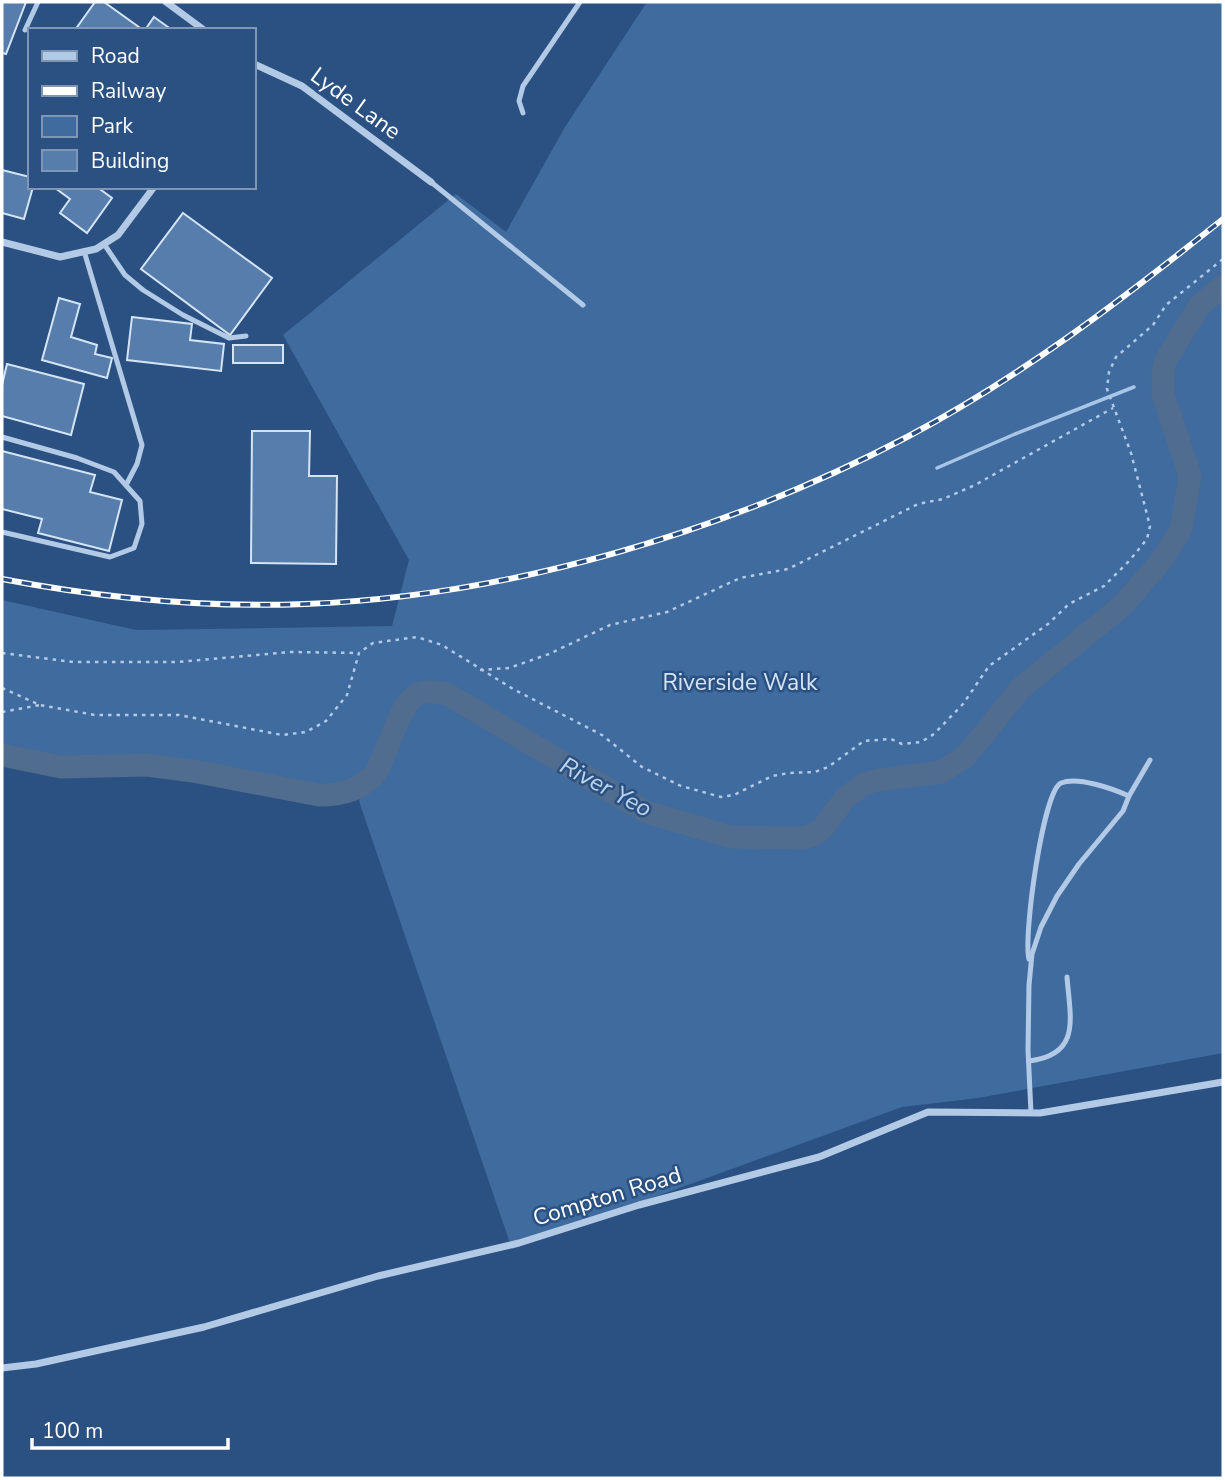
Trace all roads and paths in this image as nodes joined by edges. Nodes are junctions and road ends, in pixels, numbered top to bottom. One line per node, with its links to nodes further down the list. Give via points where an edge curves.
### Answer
1 (38, 2): 5 (lane)
2 (166, 2): 4 (street)
3 (580, 2): 7 (lane, via 523,86 519,101)
4 (201, 28)
5 (25, 30)
6 (256, 65): 8 (street, Lyde Lane, via 302,86)
7 (523, 113)
8 (431, 182): 14 (lane)
9 (153, 189): 11 (street, via 118,236)
10 (2, 242): 12 (street, via 60,257)
11 (104, 244): 12 (street); 15 (lane, via 125,275 183,316 229,338)
12 (84, 251): 18 (lane, via 142,445)
13 (1223, 259): 16 (path, via 1166,305 1153,325 1116,357 1108,372 1107,389)
14 (583, 304)
15 (246, 336)
16 (1114, 408): 22 (path, via 975,485 918,504 788,569 740,578 667,612 610,625 509,668); 22 (path, via 1150,526 1147,540 1104,586 1069,604 989,666 963,704 920,742 863,741 828,767 772,776 721,797 681,786 642,767 602,735)
17 (2, 437): 18 (lane, via 114,472)
18 (125, 485): 19 (lane, via 140,501 142,524 134,548 110,557)
19 (2, 532)
20 (2, 653): 21 (path, via 73,663)
21 (359, 653): 22 (path, via 373,643 417,637 442,645); 24 (path, via 347,695 326,721 306,732 282,735 179,715 95,715)
22 (480, 670)
23 (2, 688): 24 (path)
24 (40, 705): 25 (path)
25 (2, 712)
26 (1150, 760): 27 (lane)
27 (1129, 796): 28 (lane, via 1123,811 1057,896 1041,927); 28 (lane, via 1092,784 1069,782 1055,788 1045,819 1030,910 1027,940)
28 (1031, 966): 30 (lane)
29 (1067, 977): 30 (lane, via 1069,1035 1056,1053)
30 (1029, 1061): 32 (lane)
31 (1223, 1082): 32 (street, Compton Road)
32 (1031, 1113): 33 (street, Compton Road, via 928,1112 819,1157 519,1243 378,1276 204,1327)
33 (2, 1368)

